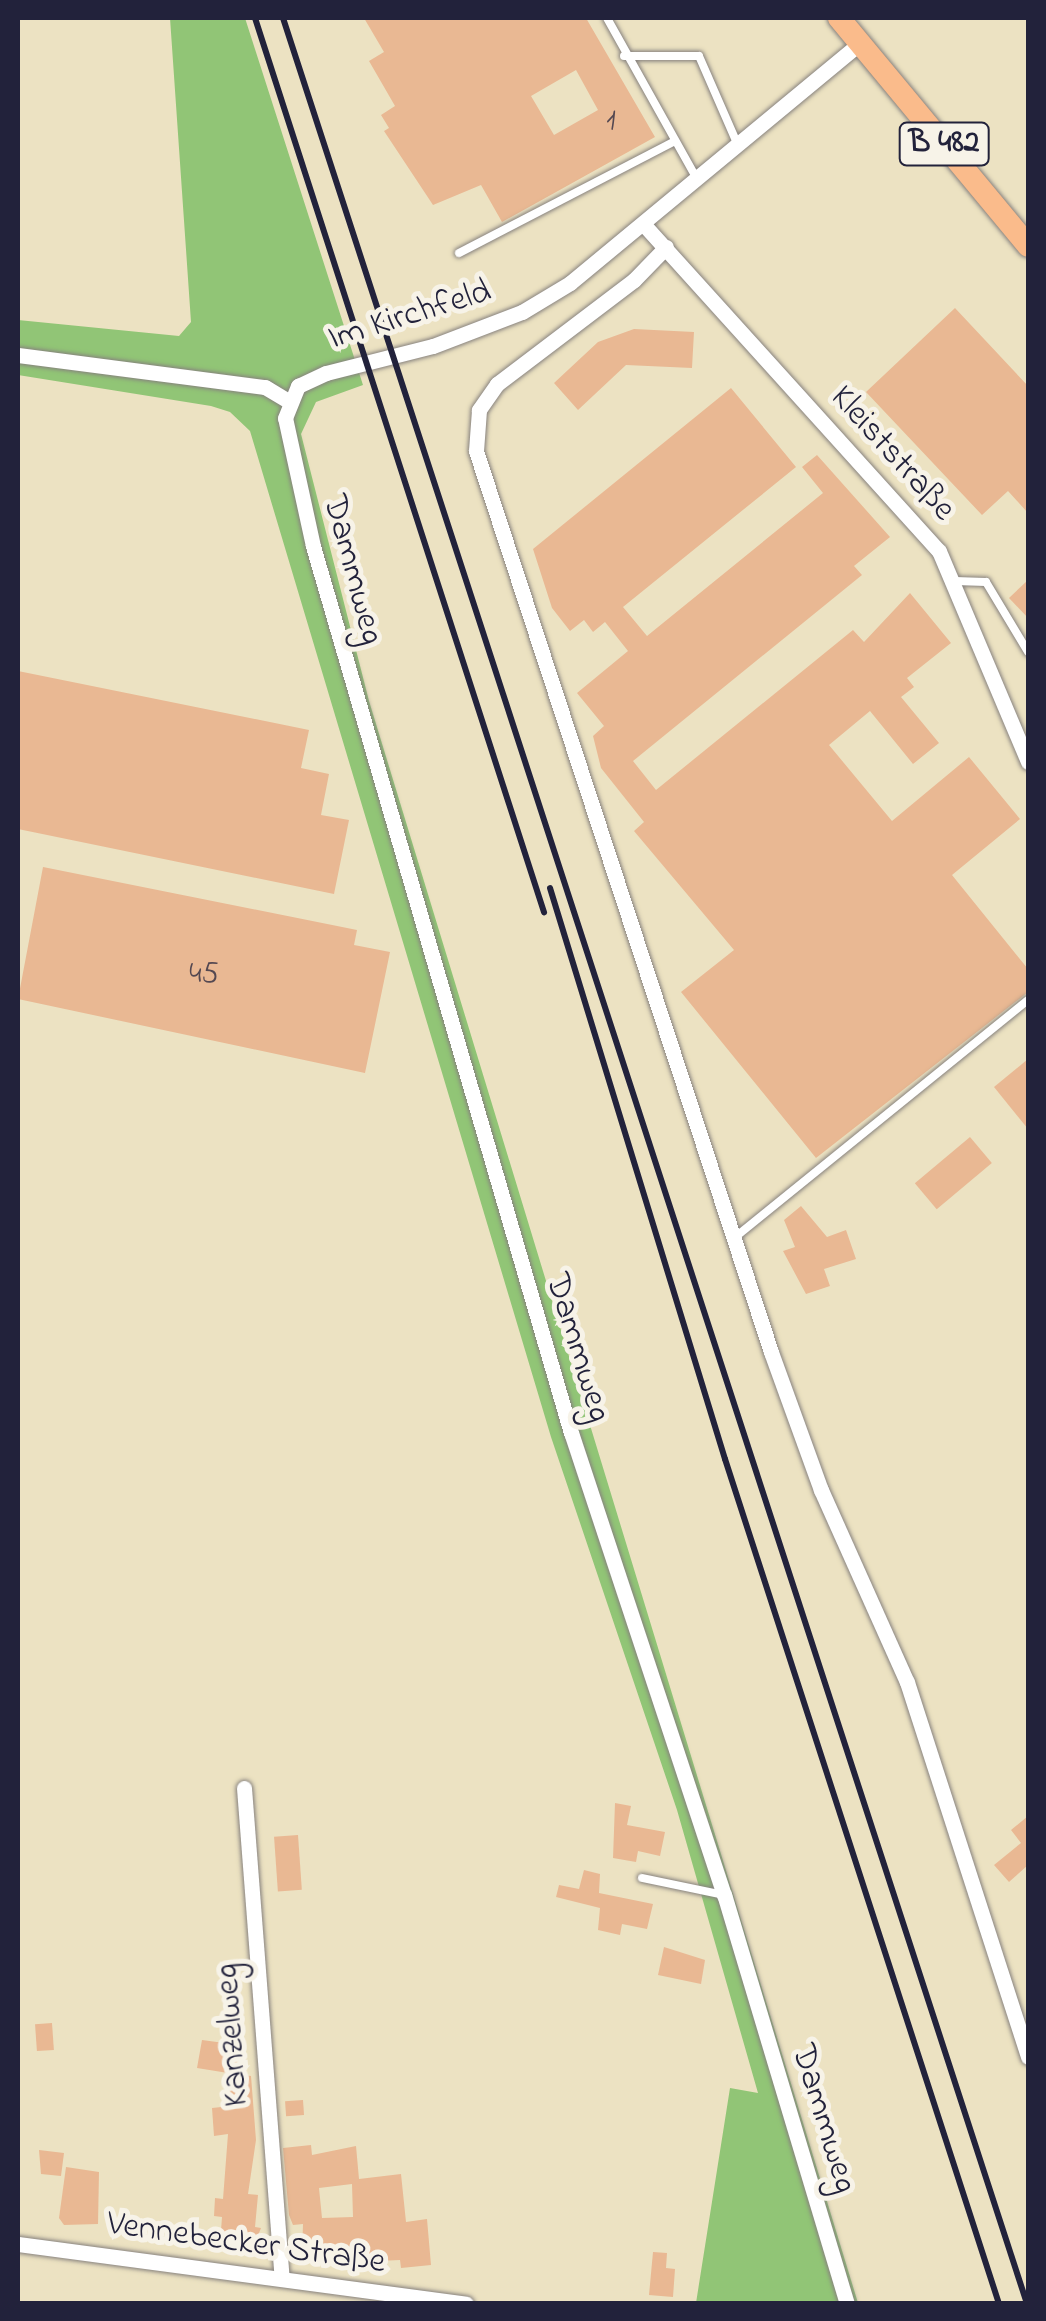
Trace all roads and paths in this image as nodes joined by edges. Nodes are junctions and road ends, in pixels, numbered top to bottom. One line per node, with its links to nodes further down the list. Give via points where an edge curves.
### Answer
1 (606, 18): 4 (lane)
2 (840, 18): 3 (main road, B 482)
3 (860, 43): 6 (street, Im Kirchfeld); 10 (main road, B 482)
4 (624, 56): 5 (lane); 6 (lane, via 699,56)
5 (673, 142): 7 (lane); 11 (lane)
6 (739, 147): 7 (street, Im Kirchfeld)
7 (698, 181): 8 (street, Im Kirchfeld)
8 (646, 226): 9 (street, Kleiststraße); 13 (street, Im Kirchfeld, via 522,312 433,346 326,373)
9 (666, 246): 14 (street, Kleiststraße, via 938,551); 18 (street, via 634,280 497,384 474,428 476,451)
10 (1028, 246)
11 (459, 253)
12 (18, 355): 13 (street, via 265,387)
13 (288, 400): 21 (street, Dammweg, via 288,447 313,546 425,937 571,1433)
14 (955, 581): 15 (lane, via 986,582); 16 (street, Kleiststraße)
15 (1028, 652)
16 (1028, 762)
17 (1028, 1000): 18 (lane)
18 (734, 1238): 22 (street, via 821,1490 907,1682)
19 (244, 1788): 24 (street, Kanzelweg)
20 (642, 1878): 21 (lane)
21 (724, 1896): 26 (street, Dammweg)
22 (1028, 2057)
23 (18, 2244): 24 (street, Vennebecker Straße)
24 (282, 2278): 25 (street, Vennebecker Straße)
25 (466, 2304)
26 (847, 2304)

